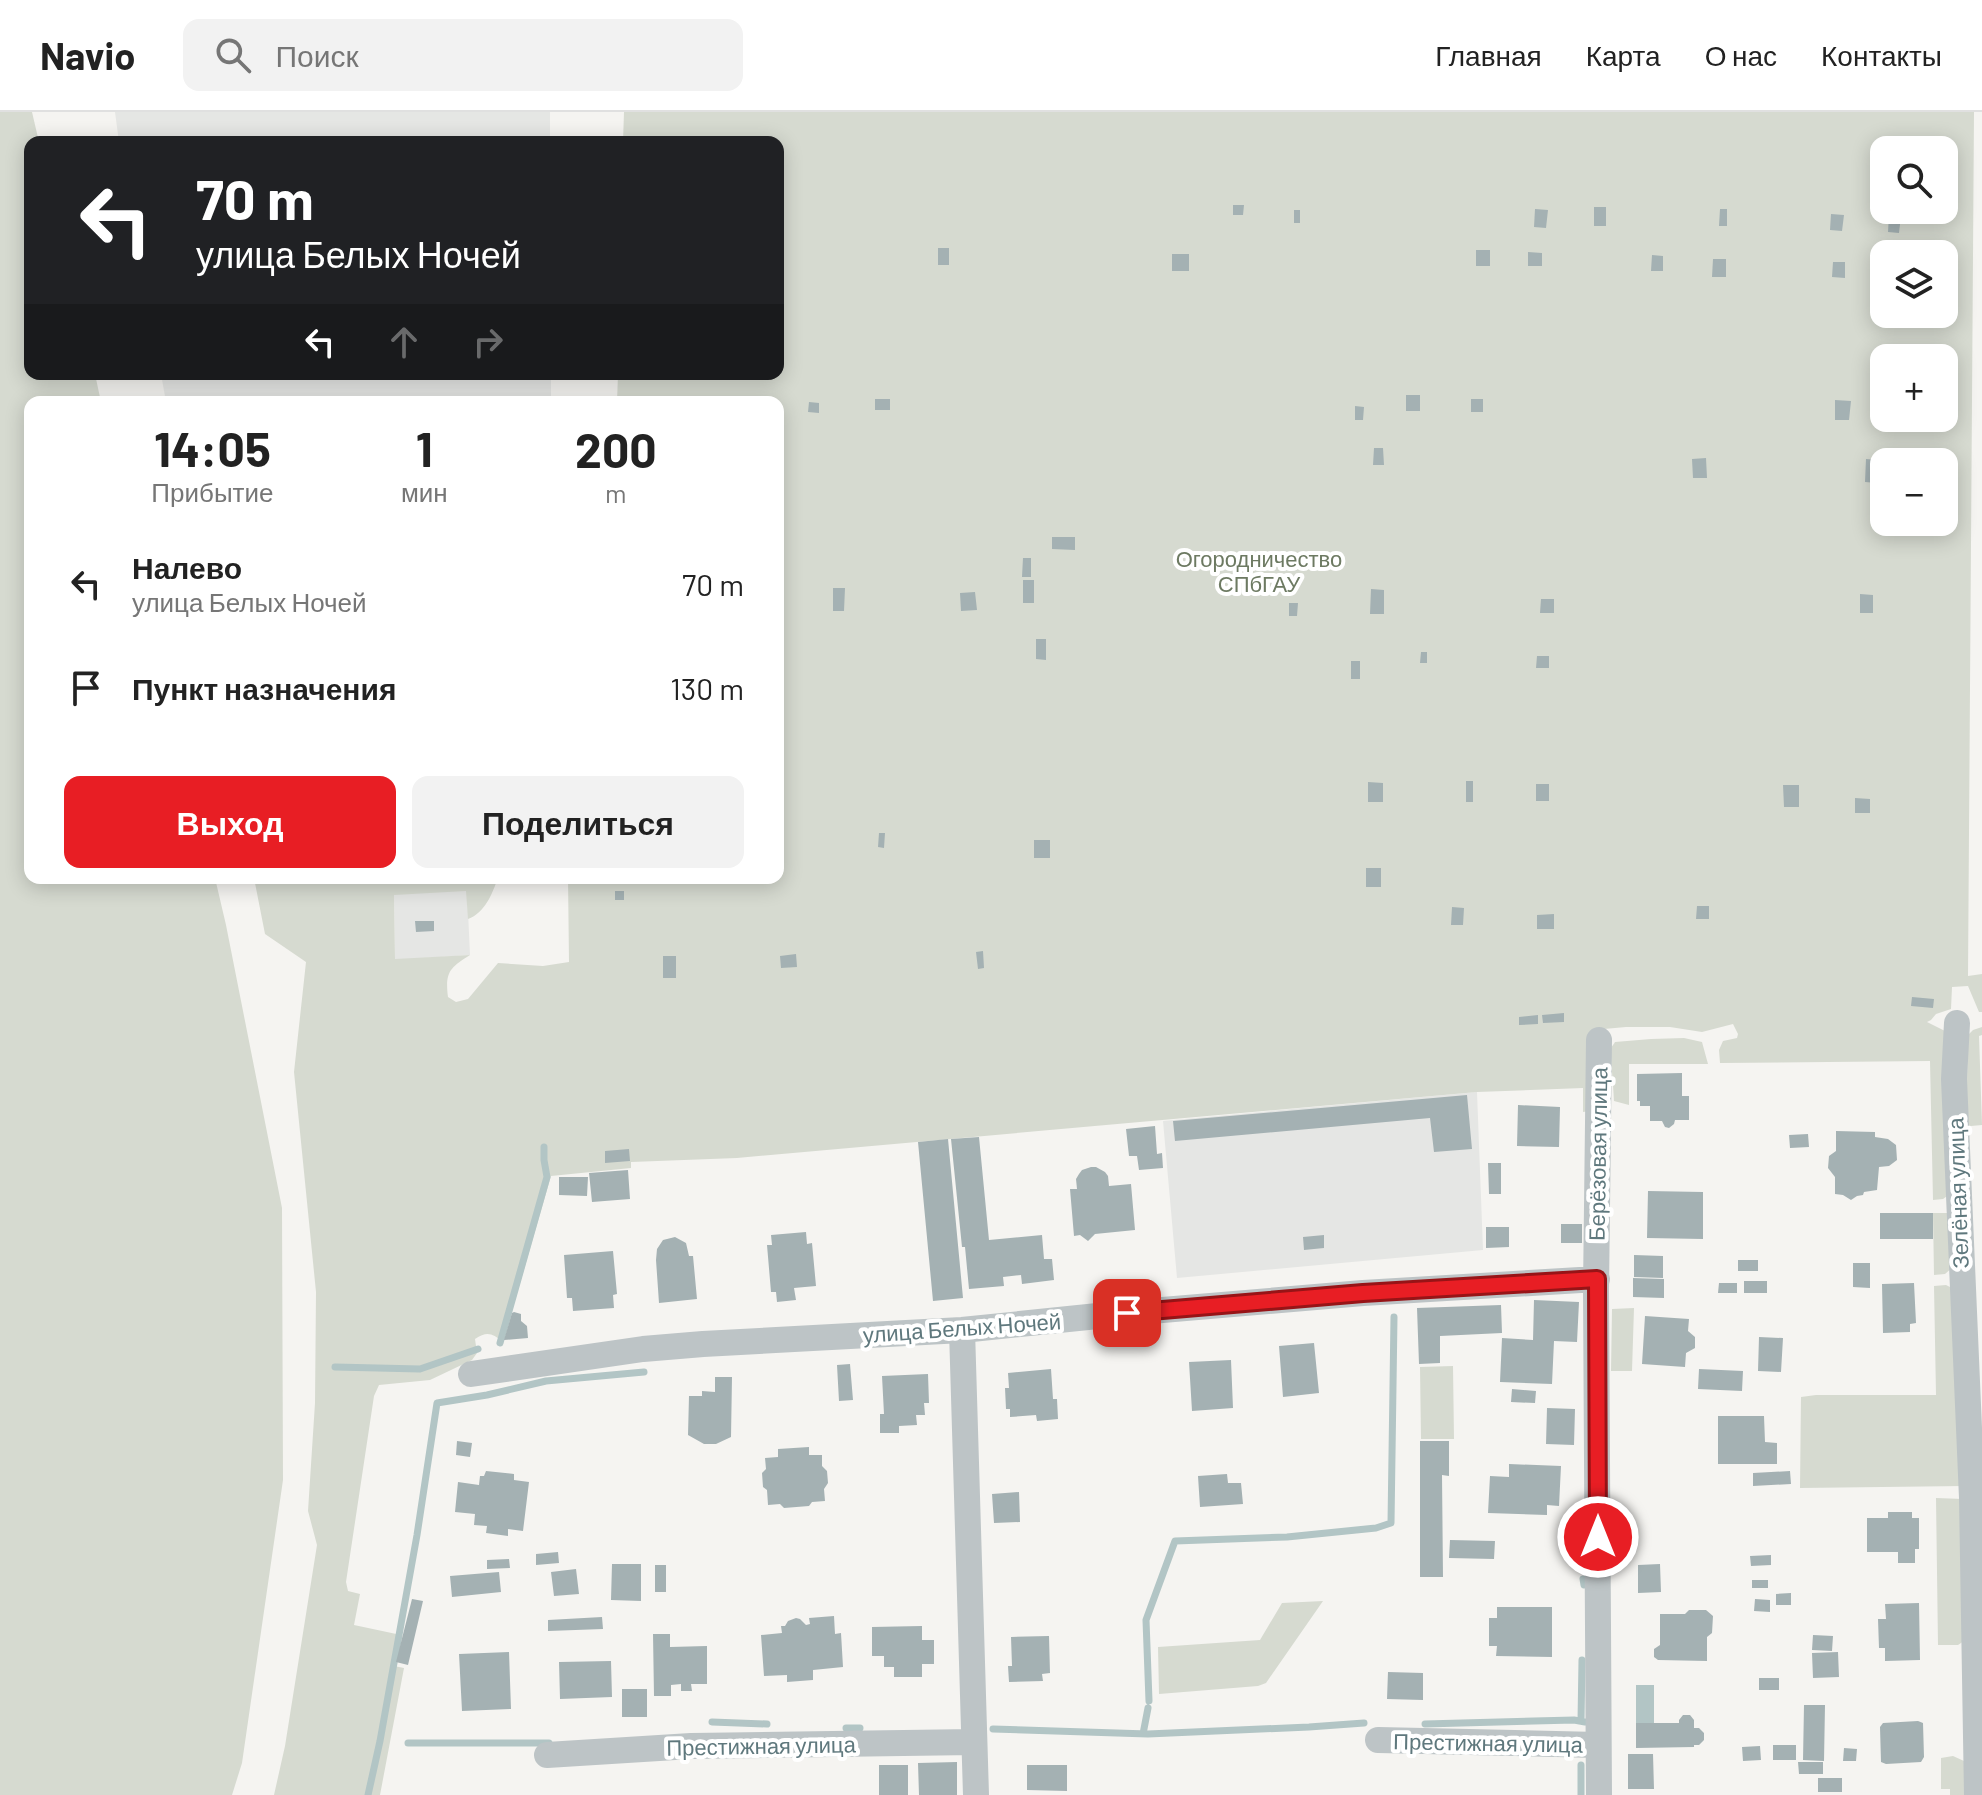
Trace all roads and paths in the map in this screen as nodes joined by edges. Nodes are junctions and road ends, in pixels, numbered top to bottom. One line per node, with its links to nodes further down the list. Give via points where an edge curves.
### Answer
1 (1957, 1023): 12 (street, Зелёная улица, via 1954,1079 1972,1498)
2 (1599, 1040): 3 (street, Берёзовая улица)
3 (1597, 1279): 4 (street, улица Белых Ночей, via 1363,1293); 8 (street, Берёзовая улица)
4 (962, 1330): 5 (street, улица Белых Ночей, via 643,1349); 7 (street)
5 (471, 1374)
6 (1378, 1740): 8 (street, Престижная улица)
7 (974, 1742): 9 (street, Престижная улица, via 691,1746); 10 (street)
8 (1598, 1745): 11 (street, Берёзовая улица)
9 (547, 1755)
10 (976, 1795)
11 (1599, 1795)
12 (1977, 1795)

